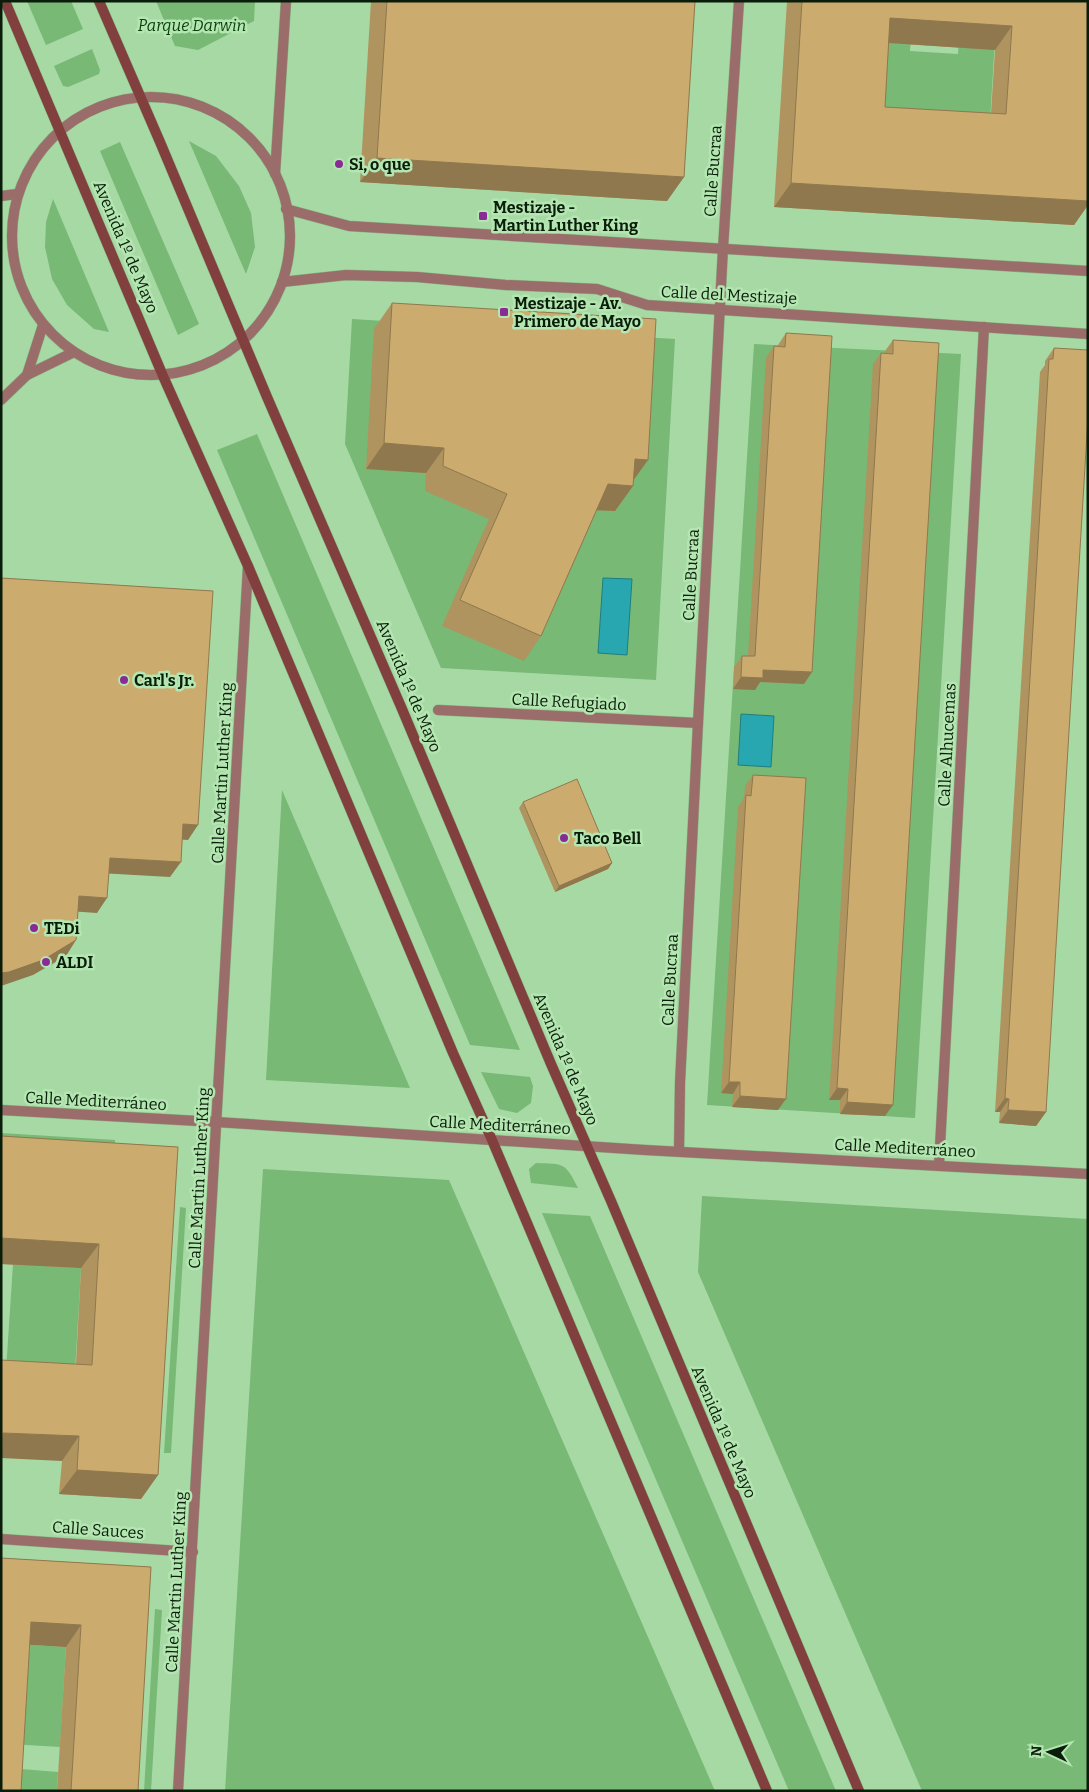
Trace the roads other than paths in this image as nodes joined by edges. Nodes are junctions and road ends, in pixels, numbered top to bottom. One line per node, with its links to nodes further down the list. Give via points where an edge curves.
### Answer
1 (6, 1): 6 (street, Avenida 1º de Mayo)
2 (99, 1): 5 (street, Avenida 1º de Mayo)
3 (286, 1): 7 (street)
4 (739, 1): 11 (street, Calle Bucraa)
5 (141, 97): 6 (street, via 117,100 83,114); 7 (street, via 176,99 203,106 234,124 264,155); 20 (street, Avenida 1º de Mayo)
6 (60, 130): 8 (street, via 34,159); 23 (street, Avenida 1º de Mayo)
7 (275, 175): 10 (street, via 282,188)
8 (17, 194): 9 (street); 13 (street, via 11,237)
9 (1, 196)
10 (286, 209): 11 (street, via 349,226); 15 (street, via 289,235)
11 (723, 248): 14 (street); 16 (street, Calle Bucraa)
12 (1, 257): 13 (street)
13 (13, 260): 17 (street, via 34,313)
14 (1088, 271)
15 (282, 282): 16 (street, Calle del Mestizaje, via 346,275 417,277 597,289 647,305); 20 (street, via 263,320)
16 (720, 310): 18 (street, Calle del Mestizaje); 27 (street, Calle Bucraa)
17 (43, 325): 21 (street); 22 (street)
18 (984, 327): 19 (street, Calle del Mestizaje); 33 (street, Calle Alhucemas)
19 (1088, 334)
20 (244, 341): 23 (street, via 199,368); 31 (street, Avenida 1º de Mayo)
21 (72, 353): 22 (street); 23 (street, via 102,368 135,376)
22 (27, 375): 24 (street)
23 (163, 376): 25 (street, Avenida 1º de Mayo)
24 (1, 400)
25 (248, 566): 29 (street, Calle Martin Luther King); 30 (street, Avenida 1º de Mayo)
26 (438, 710): 27 (street, Calle Refugiado)
27 (698, 723): 32 (street, Calle Bucraa)
28 (1, 1110): 29 (street, Calle Mediterráneo)
29 (216, 1122): 30 (street, Calle Mediterráneo); 36 (street, Calle Martin Luther King)
30 (492, 1140): 31 (street, Calle Mediterráneo); 38 (street, Avenida 1º de Mayo)
31 (588, 1146): 32 (street, Calle Mediterráneo); 39 (street, Avenida 1º de Mayo)
32 (679, 1151): 33 (street, Calle Mediterráneo)
33 (939, 1165): 34 (street, Calle Mediterráneo)
34 (1088, 1174)
35 (1, 1539): 36 (street, Calle Sauces)
36 (193, 1552): 37 (street, Calle Martin Luther King)
37 (178, 1791)
38 (767, 1791)
39 (859, 1791)

